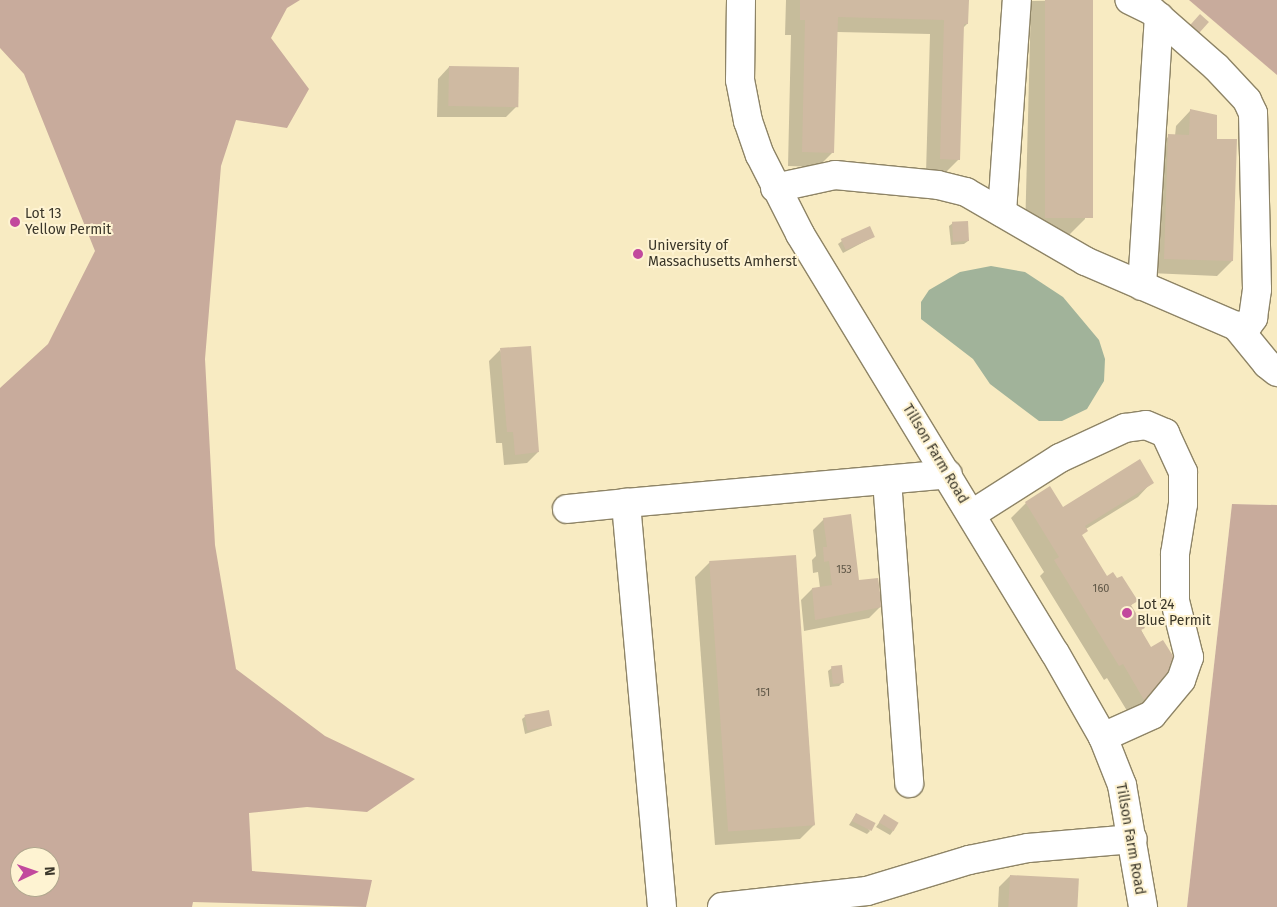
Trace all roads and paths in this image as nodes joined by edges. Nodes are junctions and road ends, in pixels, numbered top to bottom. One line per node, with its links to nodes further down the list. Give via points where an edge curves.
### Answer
1 (741, 0): 5 (street, Tillson Farm Road, via 740,80 748,121)
2 (1017, 0): 6 (street)
3 (1129, 0): 4 (street)
4 (1159, 17): 7 (street); 8 (street, via 1216,67 1247,100 1254,113)
5 (775, 188): 6 (street, via 835,175 938,185 966,192); 11 (street, Tillson Farm Road)
6 (1002, 212): 7 (street, via 1085,261)
7 (1142, 286): 9 (street)
8 (1267, 294): 9 (street, via 1248,325)
9 (1236, 326): 10 (street)
10 (1277, 372)
11 (948, 474): 12 (street); 15 (street, Tillson Farm Road)
12 (887, 480): 13 (street); 17 (street)
13 (626, 503): 14 (street); 19 (street)
14 (567, 509)
15 (972, 514): 16 (street, Tillson Farm Road); 16 (street, via 1060,458 1125,428 1146,424 1165,433 1183,472 1183,504 1175,554 1175,600 1189,657 1181,680 1152,716)
16 (1103, 737): 18 (street, Tillson Farm Road, via 1122,785)
17 (909, 783)
18 (1133, 839): 20 (street, via 1028,848 969,860 867,891); 21 (street, Tillson Farm Road)
19 (662, 907)
20 (722, 907)
21 (1143, 907)

